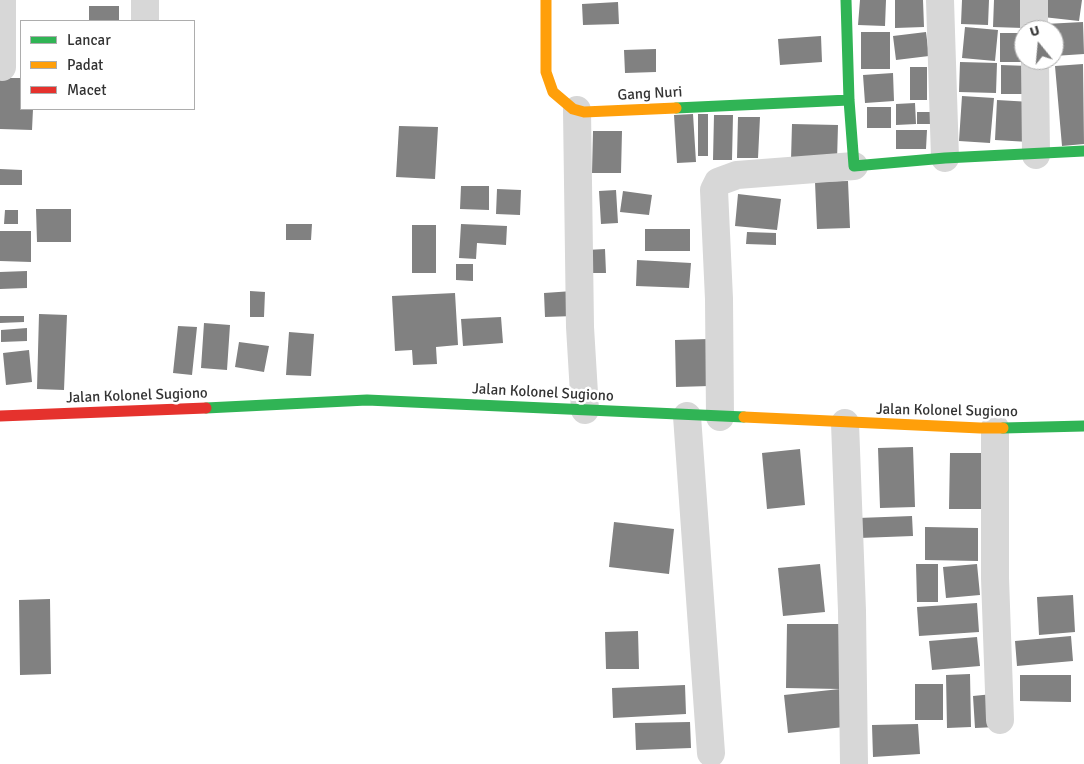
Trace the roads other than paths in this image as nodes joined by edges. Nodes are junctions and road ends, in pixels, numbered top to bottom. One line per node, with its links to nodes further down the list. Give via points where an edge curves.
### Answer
1 (2, 0): 9 (street)
2 (145, 0): 7 (street)
3 (546, 0): 12 (street, via 546,72 549,84 563,102)
4 (846, 0): 11 (street)
5 (940, 0): 15 (street)
6 (1034, 0): 8 (street)
7 (145, 20)
8 (1034, 20)
9 (8, 68)
10 (1035, 70): 14 (street)
11 (849, 100): 12 (street, Gang Nuri); 16 (street)
12 (577, 110): 17 (street, via 580,327)
13 (1084, 151): 14 (street)
14 (1036, 155): 15 (street)
15 (945, 158): 16 (street)
16 (854, 166): 20 (street, via 737,175 718,182 714,190)
17 (586, 410): 18 (street, Jalan Kolonel Sugiono, via 367,400); 19 (street, Jalan Kolonel Sugiono)
18 (0, 416)
19 (688, 416): 20 (street, Jalan Kolonel Sugiono); 25 (street)
20 (720, 417): 21 (street, Jalan Kolonel Sugiono)
21 (845, 423): 23 (street, Jalan Kolonel Sugiono); 26 (street)
22 (1084, 426): 23 (street, Jalan Kolonel Sugiono)
23 (995, 428): 24 (street, via 995,578)
24 (1000, 720)
25 (711, 753)
26 (854, 764)

